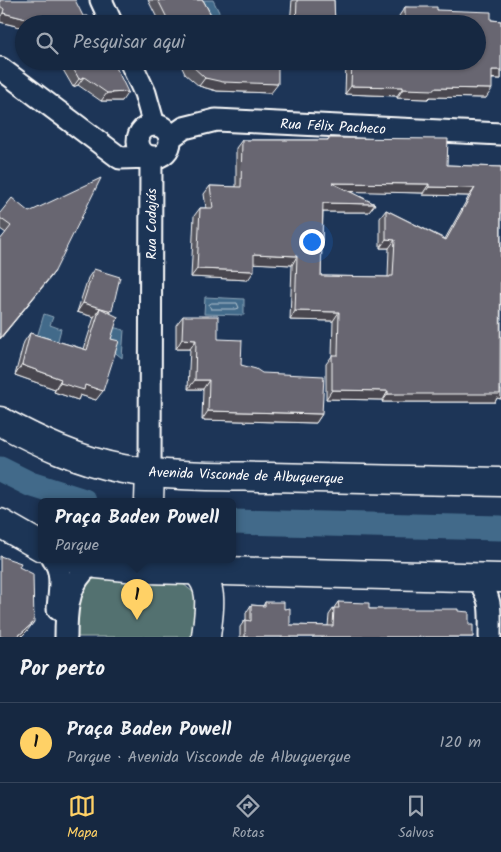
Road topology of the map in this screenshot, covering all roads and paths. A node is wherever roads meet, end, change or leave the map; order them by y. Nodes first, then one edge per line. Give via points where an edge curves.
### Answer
1 (101, 0) edge
2 (108, 15) edge
3 (0, 68) edge
4 (134, 70) edge
5 (154, 125) junction
6 (501, 134) edge
7 (170, 138) junction
8 (151, 156) junction
9 (0, 421) edge
10 (150, 472) junction
11 (501, 482) edge
12 (149, 498) edge
13 (0, 523) edge
14 (38, 545) edge
15 (56, 563) edge
16 (87, 563) edge
17 (116, 563) edge
18 (146, 564) edge
19 (196, 571) junction
20 (488, 577) edge
21 (55, 637) edge
22 (66, 637) edge
23 (206, 637) edge
24 (490, 637) edge

1 - 2 street
3 - 8 street via 120,158
4 - 5 street
5 - 7 street via 163,127
5 - 8 street via 144,128 139,136 142,151
6 - 7 street, Rua Félix Pacheco via 216,120 184,128
7 - 8 street via 170,144 161,156
8 - 10 street, Rua Codajás
9 - 10 main road, Avenida Visconde de Albuquerque via 66,453 122,469
10 - 11 main road, Avenida Visconde de Albuquerque
10 - 12 main road
13 - 14 main road
15 - 21 street via 60,575
16 - 22 street via 71,592
17 - 18 main road
18 - 19 main road
19 - 20 main road
19 - 23 main road via 203,576 209,592
20 - 24 street

